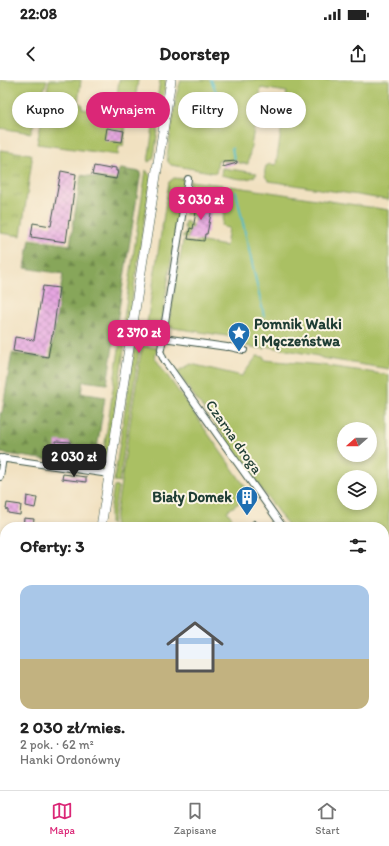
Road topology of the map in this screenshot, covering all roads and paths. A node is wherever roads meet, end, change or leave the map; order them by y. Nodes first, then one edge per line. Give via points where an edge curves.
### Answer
1 (171, 80) edge
2 (188, 179) dead end
3 (163, 338) junction
4 (244, 350) dead end
5 (2, 458) edge
6 (109, 474) junction
7 (0, 477) edge
8 (102, 522) edge
9 (280, 522) edge

1 - 6 street
2 - 3 street
3 - 4 street
3 - 9 street, Czarna droga via 163,355
5 - 6 street
5 - 7 street
6 - 8 street

